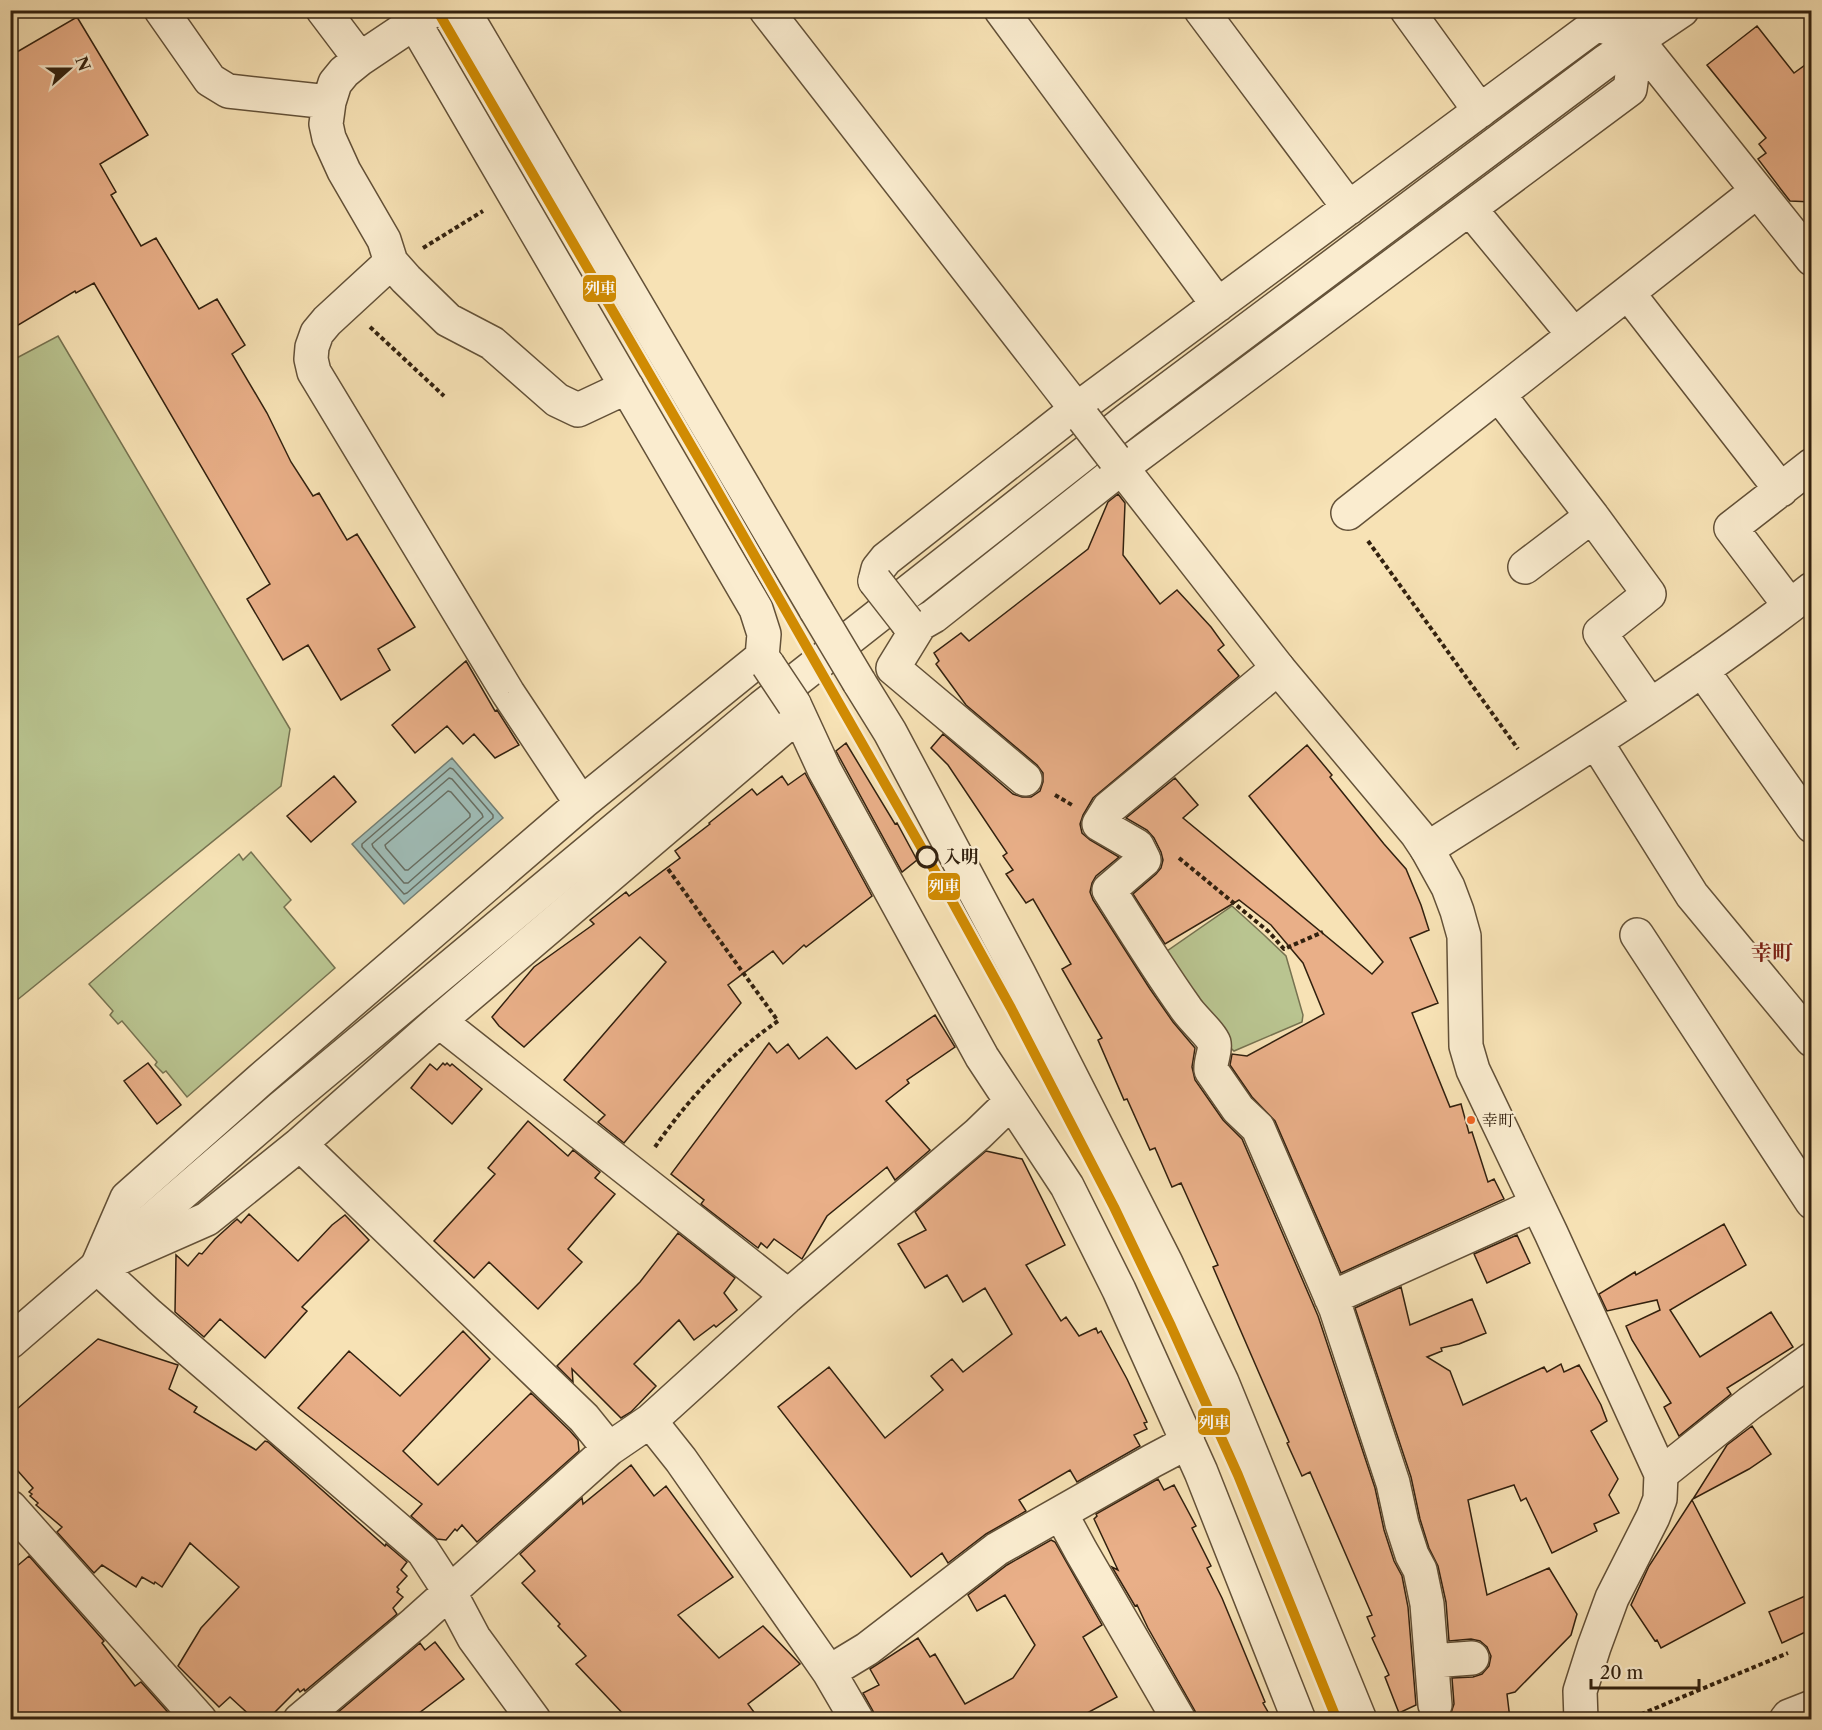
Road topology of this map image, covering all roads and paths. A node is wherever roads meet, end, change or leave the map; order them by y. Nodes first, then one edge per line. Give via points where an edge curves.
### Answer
1 (160, 10) edge
2 (323, 10) edge
3 (463, 10) edge
4 (766, 10) edge
5 (1001, 10) edge
6 (1202, 10) edge
7 (1407, 10) edge
8 (1612, 10) edge
9 (1682, 10) edge
10 (418, 15) edge
11 (1637, 39) junction
12 (360, 59) junction
13 (329, 102) junction
14 (1480, 111) junction
15 (1757, 191) junction
16 (492, 205) dead end
17 (1349, 208) junction
18 (1470, 209) junction
19 (1800, 221) edge
20 (1812, 259) edge
21 (391, 262) junction
22 (1628, 293) junction
23 (345, 304) junction
24 (1218, 305) junction
25 (1574, 335) junction
26 (627, 387) junction
27 (1499, 395) junction
28 (444, 396) dead end
29 (1081, 414) junction
30 (1118, 464) junction
31 (1812, 465) edge
32 (1781, 490) junction
33 (1348, 513) joint
34 (1592, 516) junction
35 (1525, 567) dead end
36 (1801, 598) edge
37 (914, 623) junction
38 (765, 661) junction
39 (1278, 668) junction
40 (1702, 670) junction
41 (1650, 705) junction
42 (796, 710) junction
43 (1596, 742) junction
44 (1538, 778) junction
45 (1025, 780) joint
46 (583, 802) junction
47 (1101, 820) junction
48 (1812, 826) edge
49 (1427, 849) junction
50 (1144, 860) junction
51 (664, 864) dead end
52 (1323, 932) dead end
53 (1637, 935) dead end
54 (439, 1021) junction
55 (1812, 1041) edge
56 (1011, 1102) junction
57 (300, 1144) junction
58 (635, 1176) junction
59 (1812, 1202) edge
60 (1537, 1205) junction
61 (96, 1267) junction
62 (788, 1296) junction
63 (1331, 1298) junction
64 (10, 1342) edge
65 (1812, 1359) edge
66 (650, 1421) junction
67 (1188, 1442) junction
68 (609, 1449) junction
69 (1661, 1474) junction
70 (10, 1506) edge
71 (1061, 1514) junction
72 (449, 1592) junction
73 (1788, 1653) dead end
74 (1472, 1658) dead end
75 (1432, 1661) junction
76 (829, 1672) junction
77 (1435, 1705) dead end
78 (1812, 1707) edge
79 (200, 1719) edge
80 (300, 1719) edge
81 (534, 1719) edge
82 (857, 1719) edge
83 (1179, 1719) edge
84 (1299, 1719) edge
85 (1360, 1719) edge
86 (1581, 1719) edge
87 (1627, 1719) edge
88 (1786, 1719) edge

1 - 13 street via 210,80 228,91
2 - 12 street
3 - 85 street, bridge via 890,732 1019,974 1222,1382
4 - 29 street
5 - 24 street
6 - 17 street
7 - 14 street
8 - 11 street
9 - 11 street
10 - 12 street
10 - 26 street
11 - 14 street via 1597,24
11 - 15 street
11 - 18 street via 1630,89
11 - 61 street via 1127,420 762,707
12 - 13 street via 335,83
13 - 21 street via 329,138 384,240
14 - 17 street
15 - 19 street
15 - 22 street
16 - 21 path via 406,259
17 - 24 street
18 - 25 street
18 - 30 street
19 - 20 street
21 - 23 street
21 - 26 street via 448,320 492,343 557,400 579,410
22 - 25 street
22 - 32 street
23 - 28 path
23 - 46 street via 317,333 311,353 314,372 508,693
24 - 29 street
25 - 27 street
26 - 38 street via 756,609 764,634
27 - 33 street
27 - 34 street
29 - 30 street, bridge
29 - 37 street, bridge via 886,559 878,569 875,581
30 - 37 street via 934,616
30 - 39 street
31 - 32 street
32 - 36 street via 1731,528
33 - 44 path
34 - 35 street
34 - 41 street via 1648,594 1600,633
36 - 40 street
37 - 45 street via 893,668
38 - 42 street, bridge
38 - 46 street
39 - 47 street via 1109,808
39 - 49 street
40 - 41 street
40 - 48 street
41 - 43 street
42 - 54 street
42 - 56 street via 824,769 976,1047
43 - 44 street
43 - 55 street via 1692,895
44 - 49 street
45 - 47 path
46 - 61 street via 127,1198
47 - 50 street via 1099,824 1137,846
49 - 60 street via 1448,887 1464,936 1466,1046 1473,1070
50 - 52 path via 1169,850 1269,932 1284,950
50 - 63 street via 1109,890 1155,965 1215,1046 1211,1070 1258,1128
51 - 58 path via 778,1021 755,1037 692,1098
53 - 59 street
54 - 57 street
54 - 58 street
56 - 62 street
56 - 67 street via 1067,1186
57 - 61 street via 207,1219
57 - 68 street via 584,1418
58 - 62 street
60 - 63 street
60 - 69 street
61 - 64 street
61 - 72 street via 423,1551
62 - 66 street
63 - 75 street via 1393,1483 1412,1556 1420,1570
65 - 69 street
66 - 68 street
66 - 76 street
67 - 71 street
67 - 84 street
68 - 72 street
69 - 86 street via 1660,1499 1612,1598 1580,1691
70 - 79 street
71 - 76 street via 997,1549 867,1649
71 - 83 street
72 - 80 street
72 - 81 street via 474,1638
73 - 87 path
74 - 75 street
75 - 77 street
76 - 82 street
78 - 88 street

